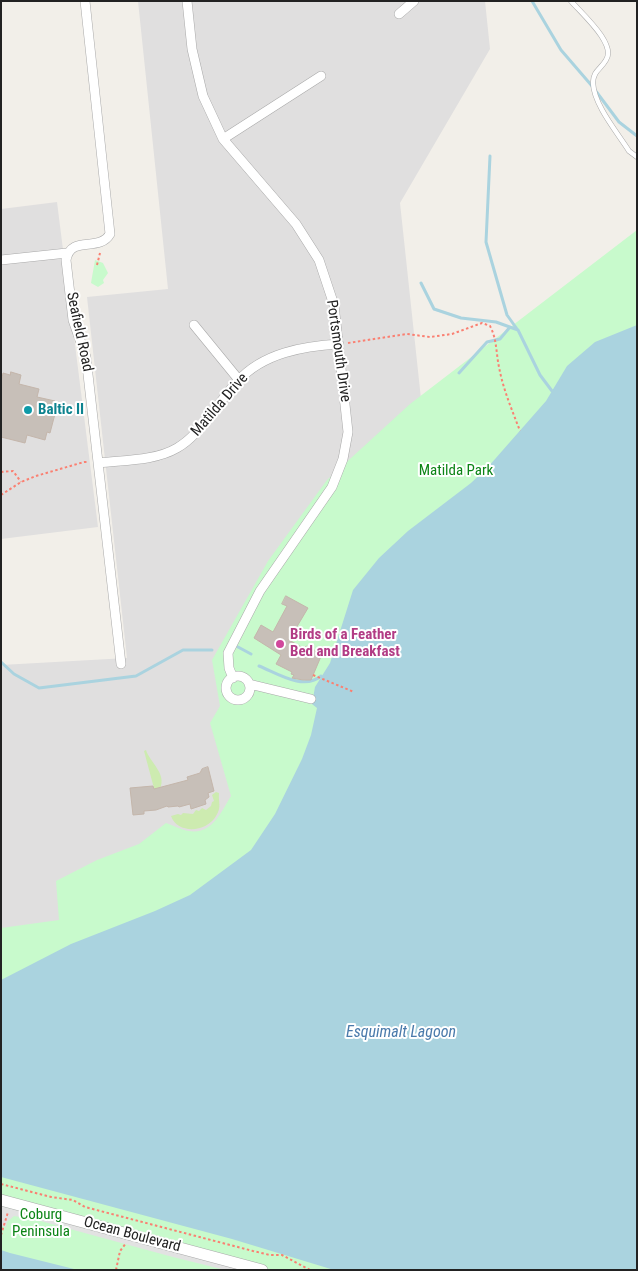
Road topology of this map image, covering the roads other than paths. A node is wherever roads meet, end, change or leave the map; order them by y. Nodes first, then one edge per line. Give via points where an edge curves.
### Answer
1 (84, 1) edge
2 (187, 1) edge
3 (414, 1) edge
4 (571, 1) edge
5 (399, 14) dead end
6 (321, 76) dead end
7 (223, 139) junction
8 (637, 157) edge
9 (67, 253) junction
10 (1, 260) edge
11 (194, 325) dead end
12 (339, 344) junction
13 (239, 380) junction
14 (99, 463) junction
15 (120, 664) dead end
16 (233, 678) junction
17 (249, 684) junction
18 (311, 699) dead end
19 (6, 1202) edge
20 (262, 1270) edge

1 - 9 street via 110,234 107,240 75,246
2 - 7 street, Portsmouth Drive via 192,49 203,96
3 - 5 street
4 - 8 lane via 602,36 608,48 609,56 594,77 596,96 629,150
6 - 7 street
7 - 12 street, Portsmouth Drive via 296,224 319,260 334,304
9 - 10 street
9 - 14 street, Seafield Road via 70,307 86,357
11 - 13 street
12 - 13 street, Matilda Drive via 284,352 253,367
12 - 16 street, Portsmouth Drive via 348,432 343,459 332,487 260,591 238,632 228,653
13 - 14 street, Matilda Drive via 191,439 176,449 153,456
14 - 15 street, Seafield Road
16 - 17 street via 242,677
16 - 17 street via 227,688 230,697 236,700 248,696
17 - 18 street
19 - 20 street, Ocean Boulevard

